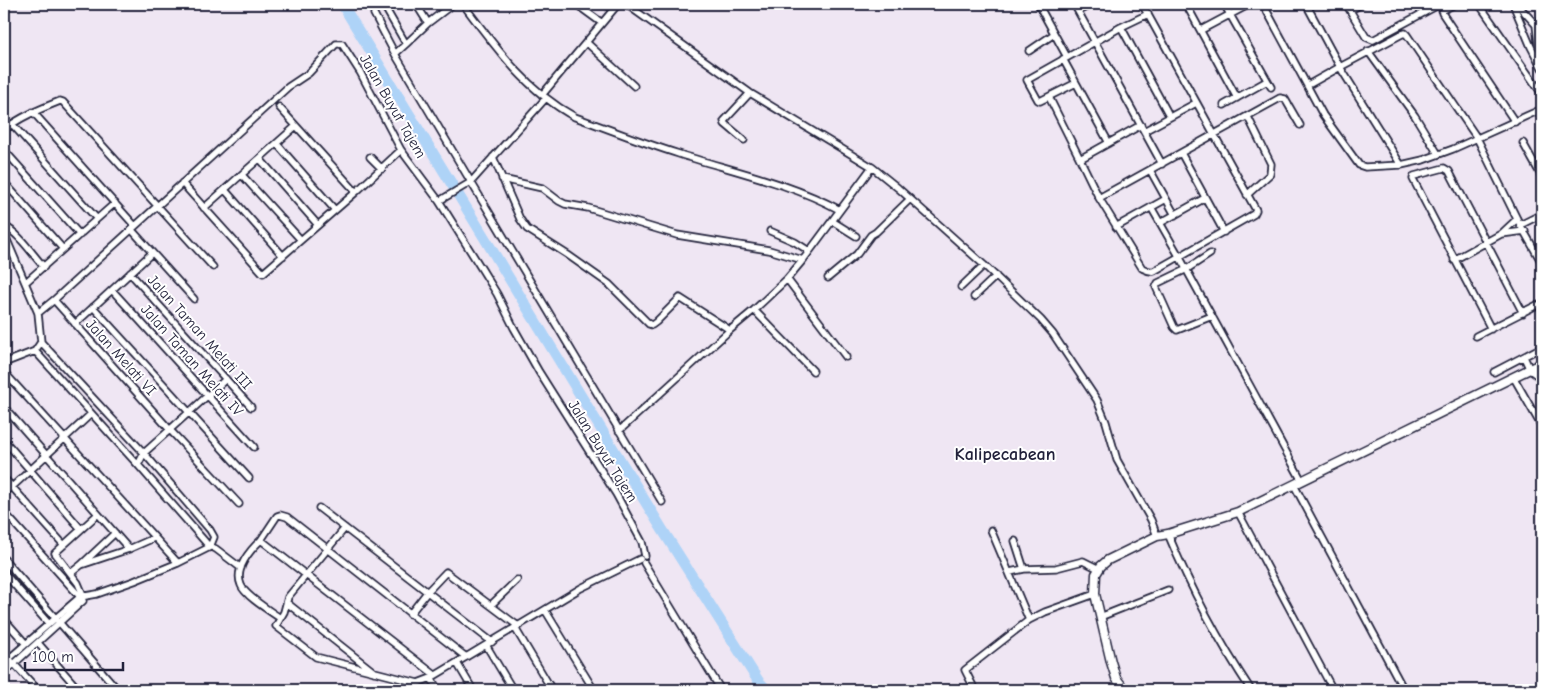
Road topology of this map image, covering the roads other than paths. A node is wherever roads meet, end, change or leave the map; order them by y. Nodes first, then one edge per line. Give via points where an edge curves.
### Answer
1 (383, 4) edge
2 (416, 4) edge
3 (453, 4) edge
4 (463, 4) edge
5 (576, 4) edge
6 (618, 4) edge
7 (626, 4) edge
8 (1038, 4) edge
9 (1074, 4) edge
10 (1093, 4) edge
11 (1142, 4) edge
12 (1186, 4) edge
13 (1224, 4) edge
14 (1250, 4) edge
15 (1263, 4) edge
16 (1306, 4) edge
17 (1362, 4) edge
18 (1440, 4) edge
19 (1455, 4) edge
20 (1479, 4) edge
21 (1513, 4) edge
22 (1517, 4) edge
23 (1348, 7) edge
24 (1078, 11) junction
25 (374, 14) dead end
26 (1148, 14) junction
27 (1230, 14) junction
28 (1542, 18) edge
29 (428, 23) junction
30 (602, 23) junction
31 (1536, 25) junction
32 (1120, 27) junction
33 (1201, 30) junction
34 (1054, 34) junction
35 (1095, 41) junction
36 (586, 42) junction
37 (406, 44) junction
38 (1028, 51) dead end
39 (1368, 51) junction
40 (395, 54) junction
41 (1065, 58) junction
42 (1541, 65) edge
43 (1340, 66) junction
44 (1268, 81) junction
45 (1076, 83) junction
46 (1308, 85) junction
47 (634, 86) dead end
48 (1271, 88) dead end
49 (750, 93) junction
50 (1542, 94) edge
51 (544, 97) junction
52 (1049, 97) junction
53 (1237, 98) junction
54 (1196, 103) junction
55 (1224, 105) dead end
56 (279, 107) dead end
57 (1542, 109) edge
58 (33, 112) junction
59 (1170, 117) junction
60 (1248, 117) junction
61 (1515, 122) junction
62 (12, 124) junction
63 (296, 126) junction
64 (1300, 126) dead end
65 (1143, 128) junction
66 (4, 130) edge
67 (1214, 135) junction
68 (744, 140) dead end
69 (1478, 141) junction
70 (1109, 143) junction
71 (1523, 143) dead end
72 (277, 144) junction
73 (4, 150) edge
74 (401, 150) junction
75 (1181, 154) junction
76 (1438, 154) junction
77 (370, 157) dead end
78 (493, 158) junction
79 (260, 159) junction
80 (1080, 159) junction
81 (1162, 164) junction
82 (1401, 164) junction
83 (872, 167) junction
84 (382, 169) junction
85 (1150, 170) junction
86 (242, 175) junction
87 (1542, 177) edge
88 (502, 179) junction
89 (4, 182) edge
90 (182, 183) junction
91 (470, 183) junction
92 (225, 190) junction
93 (356, 192) junction
94 (1247, 195) junction
95 (1099, 198) junction
96 (1205, 198) junction
97 (910, 199) junction
98 (1166, 199) junction
99 (441, 200) junction
100 (115, 204) junction
101 (158, 205) junction
102 (1151, 207) junction
103 (204, 208) junction
104 (335, 210) junction
105 (840, 210) junction
106 (1542, 214) edge
107 (1175, 215) junction
108 (97, 219) junction
109 (832, 221) junction
110 (1519, 222) junction
111 (1160, 223) junction
112 (318, 225) junction
113 (4, 226) edge
114 (133, 227) junction
115 (1116, 227) junction
116 (1525, 231) junction
117 (770, 232) dead end
118 (1224, 232) junction
119 (4, 233) edge
120 (80, 234) junction
121 (1500, 234) junction
122 (856, 236) dead end
123 (301, 240) junction
124 (1485, 242) junction
125 (63, 249) junction
126 (152, 252) junction
127 (809, 252) junction
128 (1210, 254) dead end
129 (282, 256) junction
130 (1180, 258) junction
131 (803, 260) junction
132 (1454, 260) junction
133 (1542, 263) edge
134 (984, 265) junction
135 (44, 267) junction
136 (213, 267) dead end
137 (1186, 268) junction
138 (130, 273) junction
139 (996, 276) junction
140 (828, 278) dead end
141 (786, 279) junction
142 (26, 282) junction
143 (961, 287) dead end
144 (112, 290) junction
145 (974, 298) dead end
146 (194, 299) dead end
147 (54, 300) junction
148 (1537, 305) dead end
149 (93, 307) junction
150 (754, 310) junction
151 (1522, 312) junction
152 (38, 313) junction
153 (1212, 316) junction
154 (75, 324) junction
155 (1491, 329) junction
156 (730, 330) junction
157 (1476, 336) dead end
158 (41, 342) junction
159 (1542, 347) edge
160 (35, 351) junction
161 (846, 357) dead end
162 (1524, 357) junction
163 (4, 363) edge
164 (1542, 363) edge
165 (1530, 370) junction
166 (4, 372) edge
167 (813, 372) dead end
168 (1494, 372) dead end
169 (1514, 378) junction
170 (226, 379) junction
171 (1542, 379) edge
172 (208, 396) junction
173 (4, 407) edge
174 (251, 407) dead end
175 (189, 412) junction
176 (91, 414) junction
177 (1542, 427) edge
178 (170, 430) junction
179 (619, 431) junction
180 (65, 439) junction
181 (4, 440) edge
182 (254, 447) dead end
183 (144, 453) junction
184 (46, 456) junction
185 (138, 465) junction
186 (30, 470) junction
187 (4, 478) edge
188 (249, 478) dead end
189 (1298, 483) junction
190 (12, 487) junction
191 (4, 492) edge
192 (662, 502) dead end
193 (239, 504) dead end
194 (319, 508) dead end
195 (4, 512) edge
196 (1238, 512) junction
197 (98, 514) junction
198 (345, 528) junction
199 (81, 529) junction
200 (992, 530) dead end
201 (115, 533) junction
202 (1168, 534) junction
203 (1157, 536) junction
204 (154, 538) junction
205 (261, 540) junction
206 (1015, 541) dead end
207 (64, 544) junction
208 (213, 548) junction
209 (129, 549) junction
210 (327, 549) junction
211 (4, 559) edge
212 (643, 560) junction
213 (178, 563) junction
214 (81, 565) junction
215 (11, 568) junction
216 (240, 568) junction
217 (1099, 569) junction
218 (1024, 570) junction
219 (1010, 572) junction
220 (4, 573) edge
221 (71, 573) junction
222 (306, 576) junction
223 (517, 580) dead end
224 (1168, 590) dead end
225 (428, 592) junction
226 (1095, 594) junction
227 (82, 598) junction
228 (287, 603) junction
229 (491, 605) junction
230 (545, 610) junction
231 (410, 614) junction
232 (1100, 617) junction
233 (280, 618) junction
234 (4, 619) edge
235 (58, 620) junction
236 (1029, 620) junction
237 (49, 624) junction
238 (516, 627) junction
239 (492, 642) junction
240 (38, 643) junction
241 (26, 644) junction
242 (486, 645) junction
243 (4, 653) edge
244 (466, 657) junction
245 (6, 661) edge
246 (457, 663) junction
247 (14, 664) junction
248 (4, 673) edge
249 (376, 674) junction
250 (433, 677) junction
251 (38, 690) edge
252 (79, 690) edge
253 (118, 690) edge
254 (438, 690) edge
255 (473, 690) edge
256 (512, 690) edge
257 (552, 690) edge
258 (594, 690) edge
259 (721, 690) edge
260 (975, 690) edge
261 (1125, 690) edge
262 (1251, 690) edge
263 (1333, 690) edge
264 (1404, 690) edge

1 - 37 street
2 - 29 street
3 - 29 street
4 - 51 street via 511,66
5 - 30 street
6 - 30 street
7 - 49 street
8 - 34 street
9 - 24 street
10 - 24 street
11 - 26 street
12 - 33 street
13 - 27 street
14 - 27 street
15 - 46 street
16 - 43 street
17 - 23 street
18 - 23 street via 1373,40 1366,37
19 - 61 street via 1442,13
20 - 50 street
21 - 42 street
22 - 31 street
24 - 35 street
25 - 40 street
26 - 32 street
26 - 54 street
27 - 33 street
27 - 44 street
28 - 31 street
29 - 37 street
30 - 36 street
31 - 42 street
32 - 35 street
32 - 59 street
33 - 53 street
34 - 38 street
34 - 41 street
35 - 41 street
35 - 65 street
36 - 47 street
36 - 51 street
37 - 40 street
39 - 43 street
39 - 69 street via 1402,34 1408,35
39 - 76 street
40 - 91 street
41 - 45 street
41 - 52 street via 1027,80 1038,100
43 - 46 street
43 - 82 street
44 - 48 street
44 - 53 street
45 - 52 street
45 - 70 street
46 - 82 street via 1323,115 1359,165
49 - 68 street via 724,121
49 - 83 street
51 - 78 street
51 - 105 street via 574,117 676,154 794,189
52 - 80 street
53 - 55 street
54 - 59 street
54 - 67 street
56 - 63 street
57 - 61 street
58 - 62 street
58 - 100 street
58 - 101 street via 63,102
59 - 65 street
60 - 64 street via 1282,98
60 - 67 street
60 - 94 street via 1271,170
61 - 69 street
62 - 66 street
62 - 108 street
63 - 72 street
63 - 93 street
65 - 70 street
65 - 81 street
67 - 75 street
67 - 94 street
69 - 76 street
69 - 110 street
70 - 80 street
71 - 87 street
72 - 79 street
72 - 104 street
73 - 120 street
74 - 84 street
74 - 90 street, Jalan Buyut Tajem via 360,72 342,44 338,43 309,74 288,87
74 - 99 street, Jalan Buyut Tajem
75 - 81 street
75 - 96 street
76 - 82 street
77 - 84 street
78 - 88 street
78 - 91 street
79 - 86 street
79 - 112 street
80 - 95 street
81 - 85 street
83 - 97 street
83 - 105 street
84 - 93 street
85 - 95 street
85 - 98 street
86 - 92 street
86 - 123 street
88 - 131 street via 542,188 565,204 677,235 769,250
88 - 156 street via 527,229 609,284 649,324 656,322 680,298
89 - 125 street
90 - 101 street, Jalan Buyut Tajem
90 - 103 street
91 - 99 street
91 - 179 street
92 - 103 street
92 - 129 street
93 - 104 street
94 - 118 street via 1255,213
95 - 115 street
96 - 107 street
96 - 118 street
97 - 134 street
97 - 140 street
98 - 102 street
98 - 107 street
99 - 212 street, Jalan Buyut Tajem via 498,294 539,372 616,494 642,542
100 - 108 street
100 - 114 street
101 - 114 street, Jalan Buyut Tajem
101 - 136 street
102 - 111 street
102 - 115 street
103 - 129 street via 262,273
104 - 112 street
105 - 109 street
106 - 110 street
107 - 111 street
108 - 120 street
109 - 122 street
109 - 127 street
110 - 116 street
110 - 121 street
111 - 130 street
112 - 123 street
113 - 135 street
114 - 126 street
114 - 147 street, Jalan Buyut Tajem
115 - 130 street via 1146,270 1154,270
116 - 121 street
116 - 133 street
117 - 127 street via 795,242
118 - 130 street
119 - 142 street
120 - 125 street
121 - 124 street
123 - 129 street
124 - 132 street
124 - 132 street via 1446,168 1414,176
124 - 151 street
125 - 135 street
126 - 138 street
126 - 146 street
127 - 131 street
128 - 137 street
130 - 137 street
131 - 141 street
132 - 155 street
134 - 139 street
134 - 143 street
135 - 142 street
137 - 153 street
137 - 153 street via 1156,287 1174,327 1179,329
138 - 144 street
138 - 170 street, Jalan Taman Melati III
139 - 145 street
139 - 203 street via 1054,334 1097,400 1116,460
141 - 150 street
141 - 161 street
142 - 152 street
144 - 149 street
144 - 172 street, Jalan Taman Melati IV
147 - 152 street, Jalan Buyut Tajem
147 - 154 street, Jalan Melati VI
148 - 151 street
149 - 154 street
149 - 175 street
150 - 156 street
150 - 167 street
151 - 155 street
152 - 158 street
153 - 189 street
154 - 178 street, Jalan Melati VI
155 - 157 street
156 - 179 street
158 - 160 street
158 - 183 street
159 - 162 street
160 - 163 street
160 - 176 street
162 - 165 street
162 - 168 street
164 - 165 street
165 - 169 street
165 - 171 street
166 - 180 street
169 - 177 street
169 - 189 street
170 - 172 street
170 - 174 street, Jalan Taman Melati III
172 - 175 street
172 - 182 street, Jalan Taman Melati IV
173 - 184 street
175 - 178 street
175 - 188 street
176 - 180 street
176 - 185 street
178 - 183 street
178 - 193 street, Jalan Melati VI
179 - 192 street
180 - 184 street
180 - 204 street
181 - 186 street
183 - 185 street
183 - 208 street via 213,534
184 - 186 street
184 - 197 street
185 - 208 street
186 - 190 street
186 - 199 street
187 - 190 street
189 - 196 street
189 - 264 street
190 - 191 street
190 - 207 street
194 - 198 street
195 - 227 street
196 - 202 street
196 - 263 street
197 - 199 street
197 - 201 street
198 - 210 street
198 - 225 street
199 - 207 street
200 - 219 street
201 - 209 street
201 - 214 street
202 - 203 street
202 - 262 street via 1211,624
203 - 217 street via 1108,560
204 - 209 street
204 - 213 street
205 - 210 street via 277,516 283,515
205 - 216 street
205 - 222 street
206 - 218 street
207 - 221 street via 55,553
208 - 213 street
208 - 216 street
209 - 214 street
210 - 222 street
210 - 231 street
211 - 215 street
212 - 230 street via 581,588
212 - 259 street, Jalan Buyut Tajem
213 - 227 street
214 - 221 street
215 - 220 street
215 - 235 street
216 - 233 street via 241,585
217 - 218 street via 1083,561 1054,568
217 - 226 street
218 - 219 street
219 - 236 street
220 - 237 street
221 - 227 street via 81,588
222 - 228 street
222 - 250 street
223 - 229 street
224 - 232 street
225 - 229 street via 446,572
225 - 231 street
225 - 239 street
226 - 232 street
226 - 236 street
227 - 235 street
228 - 233 street
228 - 249 street
229 - 238 street
230 - 238 street
230 - 258 street
231 - 244 street
232 - 261 street via 1114,673
233 - 249 street via 276,626 316,658
234 - 241 street
235 - 237 street
235 - 240 street
235 - 253 street
236 - 260 street via 965,670
237 - 241 street
238 - 239 street
238 - 257 street
239 - 242 street
240 - 247 street
240 - 252 street
241 - 245 street
242 - 244 street
242 - 256 street
243 - 245 street
244 - 246 street
245 - 247 street
246 - 250 street
246 - 255 street
247 - 248 street
247 - 251 street
249 - 250 street via 418,683
250 - 254 street

